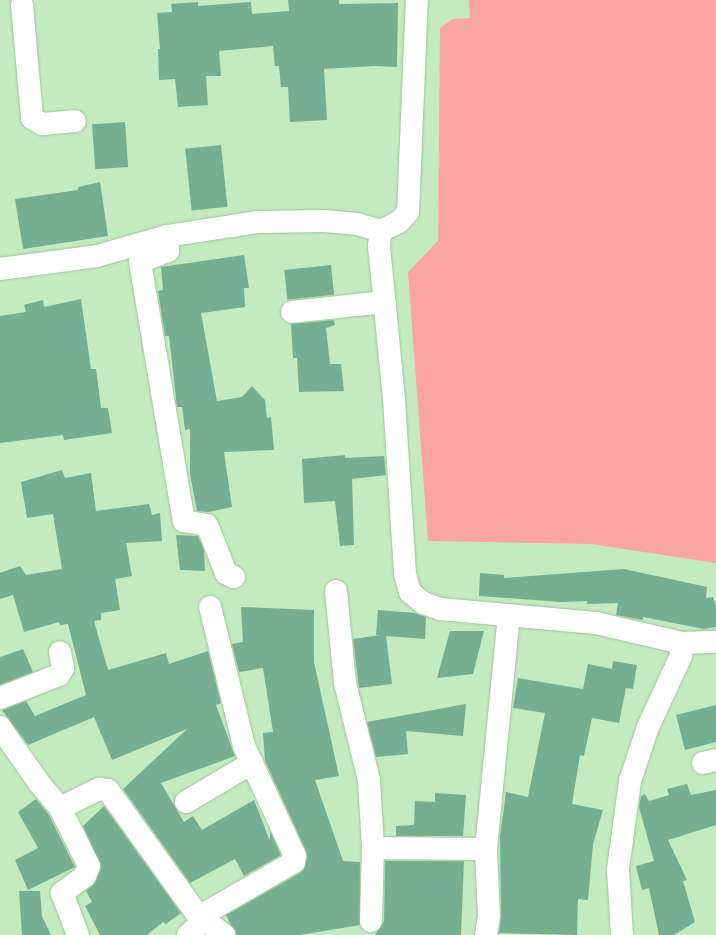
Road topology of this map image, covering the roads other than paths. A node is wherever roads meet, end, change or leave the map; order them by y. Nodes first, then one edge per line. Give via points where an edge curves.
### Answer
1 (416, 0) edge
2 (22, 5) dead end
3 (75, 121) dead end
4 (381, 231) junction
5 (167, 236) junction
6 (0, 269) edge
7 (384, 302) junction
8 (292, 312) dead end
9 (234, 576) dead end
10 (336, 591) dead end
11 (210, 607) dead end
12 (509, 616) junction
13 (716, 642) edge
14 (682, 643) junction
15 (60, 652) dead end
16 (0, 698) edge
17 (0, 727) edge
18 (252, 762) junction
19 (186, 802) dead end
20 (60, 808) junction
21 (373, 848) junction
22 (486, 849) junction
23 (371, 922) dead end
24 (196, 928) edge
25 (78, 935) edge
26 (224, 935) edge
27 (486, 935) edge
28 (622, 935) edge

1 - 4 street via 408,212 399,222
2 - 3 street via 32,118 42,124
4 - 5 street via 357,224 324,221 264,222
4 - 7 street via 379,246
5 - 6 street via 96,256
5 - 9 street via 168,251 140,262 184,521 207,525 226,573
7 - 8 street
7 - 12 street via 394,399 405,574 410,592 422,603 440,609
10 - 21 street via 345,683 368,774
11 - 18 street via 234,710 244,746
12 - 14 street via 596,623
12 - 22 street
13 - 14 street
14 - 28 street via 681,656 648,726 630,780 618,868
15 - 16 street via 63,668 59,675
17 - 20 street
18 - 19 street
18 - 24 street via 295,856 294,862 209,911
20 - 24 street via 99,789 108,790
20 - 25 street via 89,866 85,876 62,893
21 - 22 street
21 - 23 street
22 - 27 street via 489,916
24 - 26 street

